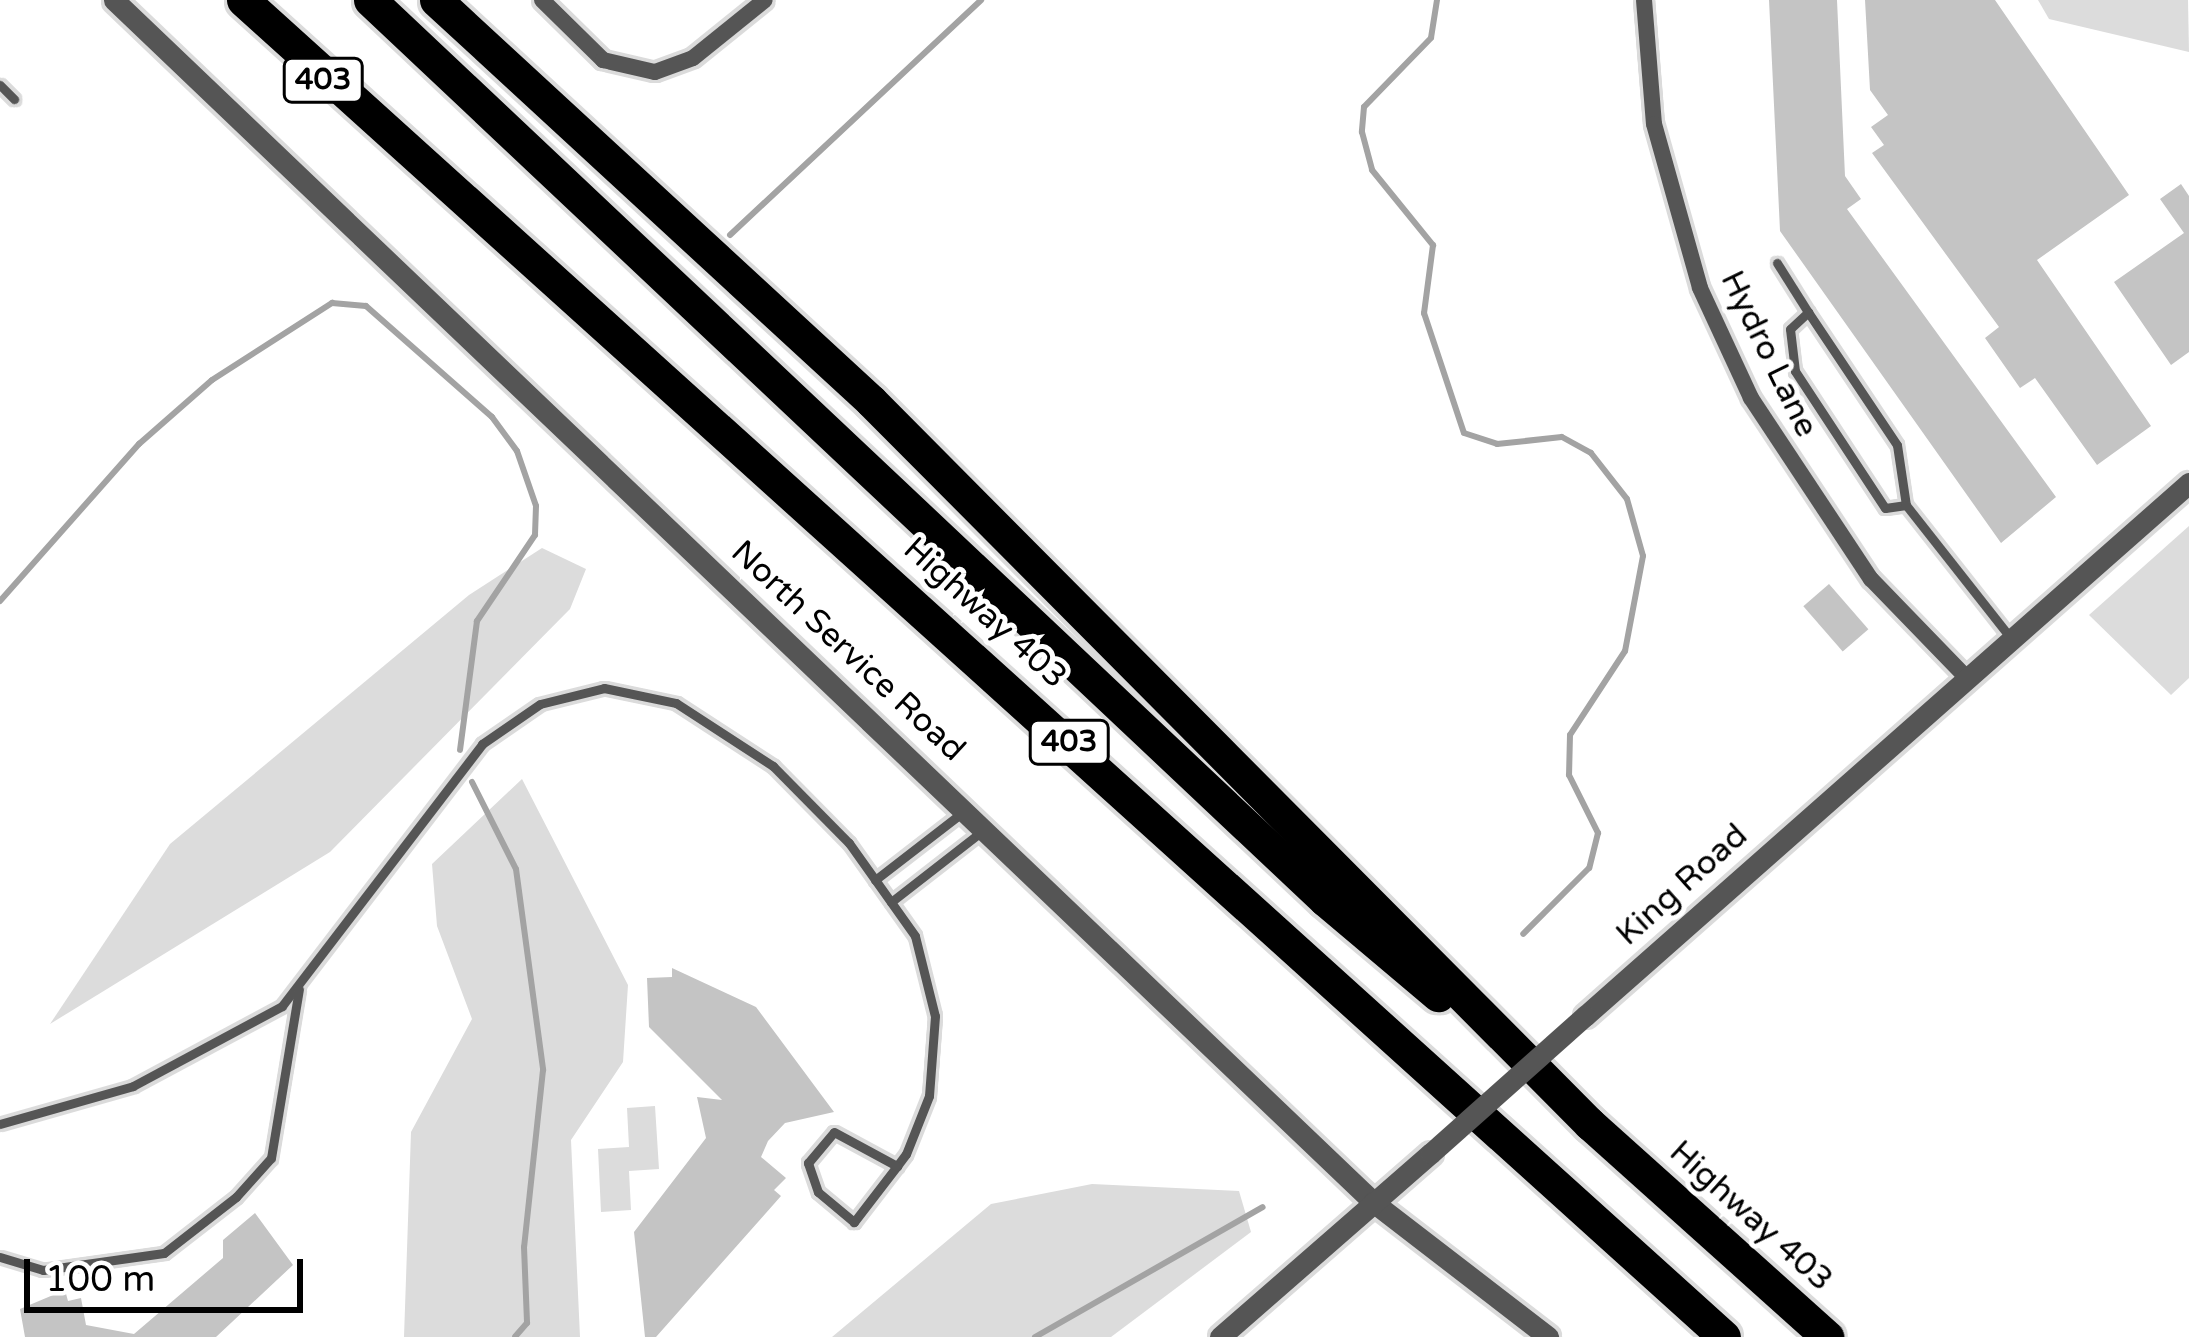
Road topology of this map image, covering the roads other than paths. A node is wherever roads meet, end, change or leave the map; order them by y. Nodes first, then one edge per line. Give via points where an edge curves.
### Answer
1 (114, 0) edge
2 (243, 0) edge
3 (270, 0) edge
4 (370, 0) edge
5 (436, 0) edge
6 (542, 0) edge
7 (765, 0) edge
8 (1644, 0) edge
9 (0, 85) edge
10 (14, 99) dead end
11 (409, 154) junction
12 (1777, 263) dead end
13 (1808, 312) junction
14 (2189, 483) edge
15 (1906, 505) junction
16 (2010, 637) junction
17 (1965, 676) junction
18 (967, 808) junction
19 (986, 828) junction
20 (875, 880) junction
21 (891, 902) junction
22 (299, 984) junction
23 (0, 1124) edge
24 (1591, 1124) junction
25 (897, 1166) junction
26 (1373, 1202) junction
27 (0, 1257) edge
28 (1220, 1337) edge
29 (1547, 1337) edge
30 (1724, 1337) edge
31 (1827, 1337) edge

1 - 18 street, North Service Road
2 - 11 highway, Highway 403 / 403
3 - 11 highway
4 - 24 highway via 1325,900
5 - 24 highway, Highway 403 via 871,401
6 - 7 street via 603,60 656,72 693,58
8 - 17 street, Hydro Lane via 1660,144 1700,288 1751,398 1870,579
9 - 10 lane
11 - 30 highway, Highway 403 / 403 via 535,257
12 - 13 lane
13 - 15 lane via 1897,445
13 - 15 lane via 1790,329 1796,371 1886,508
14 - 16 street, King Road
15 - 16 lane
16 - 17 street, King Road
17 - 26 street, King Road, bridge
18 - 19 street, North Service Road
18 - 20 lane
19 - 21 lane
19 - 26 street, North Service Road
20 - 21 lane
20 - 22 lane via 808,798 734,736 676,704 604,688 540,704 482,745
21 - 25 lane via 915,936 935,1016 929,1096
22 - 23 lane via 213,1051 133,1087
22 - 27 lane via 271,1158 236,1197 164,1253 43,1270
24 - 31 highway, Highway 403
25 - 25 lane via 834,1132 808,1163 811,1184 854,1222
26 - 28 street, King Road
26 - 29 street, North Service Road

